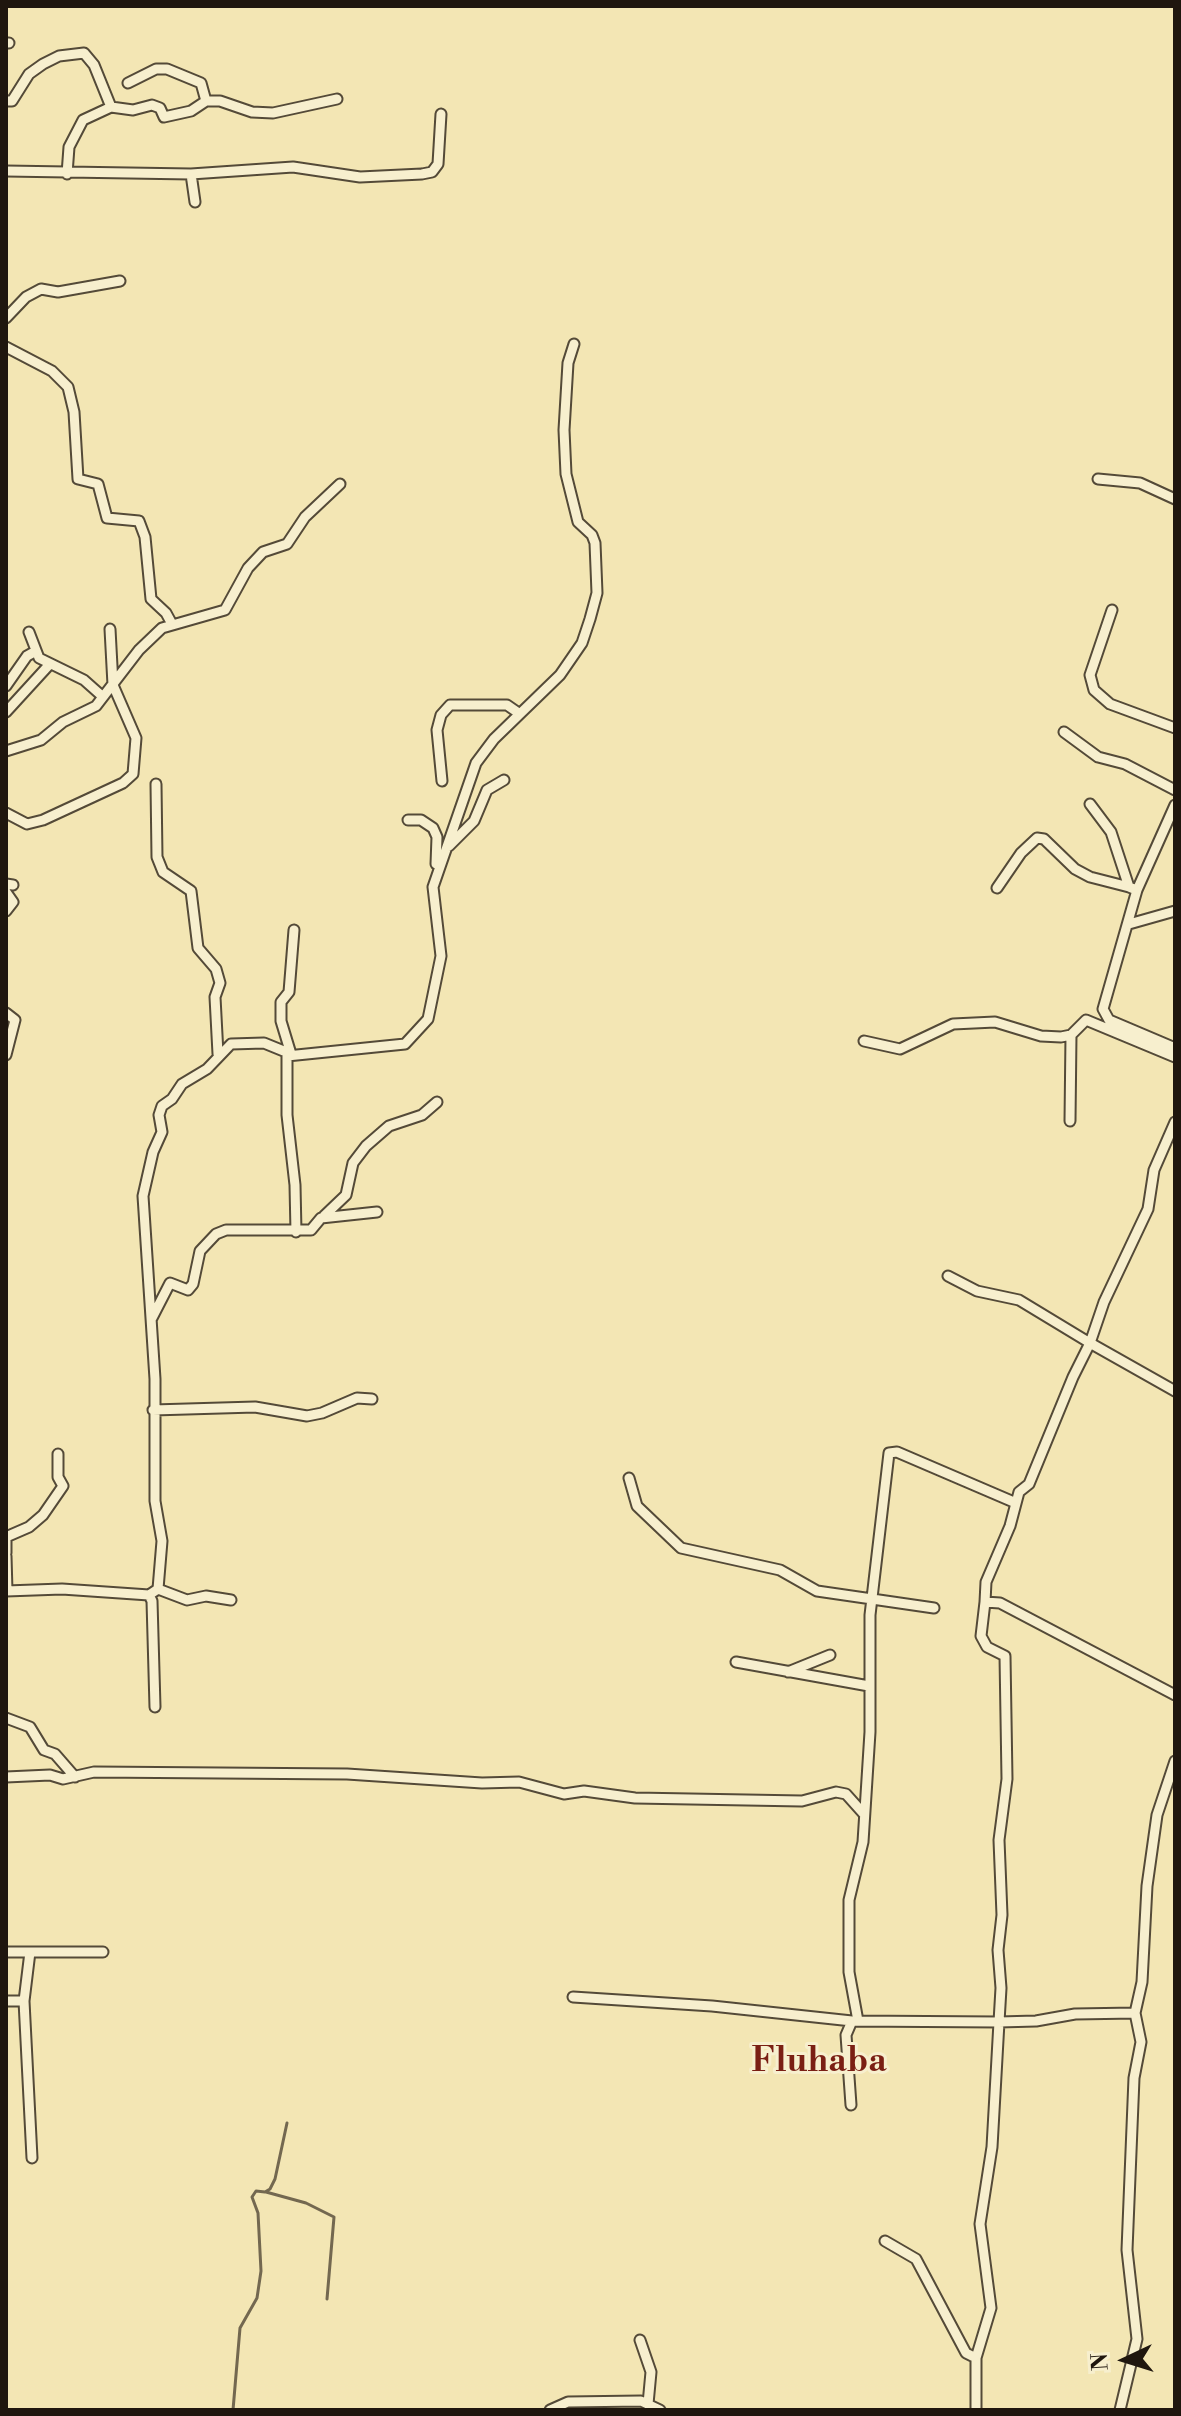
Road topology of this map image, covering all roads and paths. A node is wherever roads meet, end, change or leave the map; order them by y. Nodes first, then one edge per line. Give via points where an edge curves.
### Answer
1 (128, 83) dead end
2 (337, 99) dead end
3 (6, 101) edge
4 (206, 101) junction
5 (111, 107) junction
6 (441, 114) dead end
7 (6, 171) edge
8 (67, 174) junction
9 (191, 174) junction
10 (195, 202) dead end
11 (120, 281) dead end
12 (6, 318) edge
13 (574, 344) dead end
14 (6, 347) edge
15 (1098, 479) dead end
16 (340, 484) dead end
17 (1175, 499) edge
18 (1112, 610) dead end
19 (172, 624) junction
20 (110, 629) dead end
21 (29, 632) dead end
22 (36, 651) junction
23 (49, 665) junction
24 (113, 685) junction
25 (6, 686) edge
26 (102, 696) junction
27 (6, 712) edge
28 (520, 714) junction
29 (1175, 728) edge
30 (1064, 732) dead end
31 (6, 751) edge
32 (504, 780) dead end
33 (442, 781) dead end
34 (156, 784) dead end
35 (1175, 790) edge
36 (1090, 804) dead end
37 (1175, 805) edge
38 (6, 813) edge
39 (408, 820) dead end
40 (449, 846) junction
41 (436, 870) junction
42 (8, 887) edge
43 (997, 888) dead end
44 (1133, 888) junction
45 (6, 911) edge
46 (1175, 911) edge
47 (1129, 924) junction
48 (294, 930) dead end
49 (6, 1013) edge
50 (1071, 1035) junction
51 (864, 1041) dead end
52 (1175, 1048) edge
53 (218, 1054) junction
54 (291, 1054) junction
55 (6, 1055) edge
56 (1175, 1057) edge
57 (437, 1102) dead end
58 (1070, 1121) dead end
59 (1175, 1122) edge
60 (377, 1212) dead end
61 (321, 1218) junction
62 (296, 1232) junction
63 (948, 1276) dead end
64 (152, 1318) junction
65 (1090, 1343) junction
66 (1175, 1391) edge
67 (372, 1399) dead end
68 (153, 1410) junction
69 (58, 1454) dead end
70 (629, 1478) dead end
71 (1016, 1503) junction
72 (6, 1534) edge
73 (6, 1555) edge
74 (158, 1589) junction
75 (7, 1591) edge
76 (149, 1595) junction
77 (231, 1600) dead end
78 (873, 1602) junction
79 (985, 1602) junction
80 (934, 1608) dead end
81 (830, 1655) dead end
82 (736, 1662) dead end
83 (788, 1672) junction
84 (869, 1686) junction
85 (1175, 1695) edge
86 (155, 1707) dead end
87 (6, 1718) edge
88 (1175, 1763) edge
89 (6, 1777) edge
90 (75, 1777) junction
91 (863, 1813) junction
92 (6, 1952) edge
93 (30, 1952) junction
94 (103, 1952) dead end
95 (573, 1997) dead end
96 (6, 2001) edge
97 (24, 2001) junction
98 (1135, 2013) junction
99 (855, 2021) junction
100 (999, 2022) junction
101 (851, 2105) dead end
102 (32, 2158) dead end
103 (885, 2241) dead end
104 (640, 2340) dead end
105 (976, 2358) junction
106 (648, 2404) junction
107 (550, 2410) edge
108 (660, 2410) edge
109 (976, 2410) edge
110 (1120, 2410) edge

1 - 4 street via 167,69 201,83
2 - 4 street via 273,113
3 - 5 street via 12,101 29,74 43,64 84,53
4 - 5 street via 191,111 164,117 152,105 133,110
5 - 8 street via 83,120 69,147
6 - 9 street via 438,164 432,172 360,177 293,167
7 - 8 street
8 - 9 street
9 - 10 street
11 - 12 street via 58,292 41,289
13 - 28 street via 568,363 566,474 578,522 595,543 597,593 582,643 560,675
14 - 19 street via 52,371 68,387 78,479 98,484 107,518 139,521 151,599
15 - 17 street via 1140,483
16 - 19 street via 305,517 287,544 263,552 248,568 225,610
18 - 29 street via 1090,675 1094,690 1110,704
19 - 24 street via 151,638
20 - 24 street
21 - 22 street
22 - 23 street
22 - 25 street
23 - 26 street via 84,680
23 - 27 street
24 - 26 street
24 - 38 street via 136,738 133,774 43,820 27,824
26 - 31 street via 96,706 41,740
28 - 33 street via 507,705 450,705 437,730
28 - 40 street via 476,763
30 - 35 street via 1098,757 1125,764
32 - 40 street via 487,790 474,821
34 - 53 street via 157,857 163,872 191,891 198,948 216,969 220,983 215,997
36 - 44 street via 1111,832
37 - 44 street
39 - 41 street via 433,828
40 - 41 street
41 - 54 street via 441,956 428,1019 405,1044
42 - 45 street via 13,902
43 - 44 street via 1037,838 1090,877
44 - 47 street
46 - 47 street
47 - 52 street via 1104,1015
48 - 54 street via 289,992 281,1002
49 - 55 street via 15,1020
50 - 51 street via 1049,1038 995,1022 953,1024 900,1049
50 - 56 street via 1086,1020
50 - 58 street
53 - 54 street via 231,1044 249,1042
53 - 64 street via 207,1069 182,1084 159,1115 162,1132 143,1196
54 - 62 street via 287,1115
57 - 61 street via 422,1115 389,1126 366,1146 353,1163 340,1204
59 - 65 street via 1154,1170 1148,1209
60 - 61 street
61 - 62 street via 311,1230
62 - 64 street via 216,1234 200,1251 193,1284 188,1290 170,1283
63 - 65 street via 977,1291 1019,1300
64 - 68 street
65 - 66 street
65 - 71 street
67 - 68 street via 357,1398 307,1416 255,1407
68 - 74 street via 155,1501 162,1541
69 - 72 street via 63,1486 29,1527
70 - 78 street via 637,1506 681,1548 780,1570 807,1588
71 - 78 street via 892,1451
71 - 79 street via 986,1582
72 - 73 street
73 - 75 street
74 - 76 street
74 - 77 street via 187,1600
75 - 76 street
76 - 86 street
78 - 80 street
78 - 84 street
79 - 85 street via 1000,1603
79 - 100 street via 981,1636 987,1647 1005,1656
81 - 83 street
82 - 83 street
83 - 84 street
84 - 91 street
87 - 90 street via 30,1727 44,1750 55,1754
88 - 98 street via 1157,1815
89 - 90 street
90 - 91 street via 94,1772 347,1774 519,1782 564,1794 584,1791 635,1798 802,1801 836,1792 846,1794
91 - 99 street via 863,1842 849,1900
92 - 93 street
93 - 94 street
93 - 97 street
95 - 99 street
96 - 97 street
97 - 102 street
98 - 100 street
98 - 110 street via 1141,2042 1134,2078 1127,2250 1137,2339
99 - 100 street
99 - 101 street via 846,2035
100 - 105 street via 992,2147 980,2224 991,2308
103 - 105 street via 916,2259 966,2353
104 - 106 street via 651,2372
105 - 109 street
106 - 107 street via 568,2402
106 - 108 street

